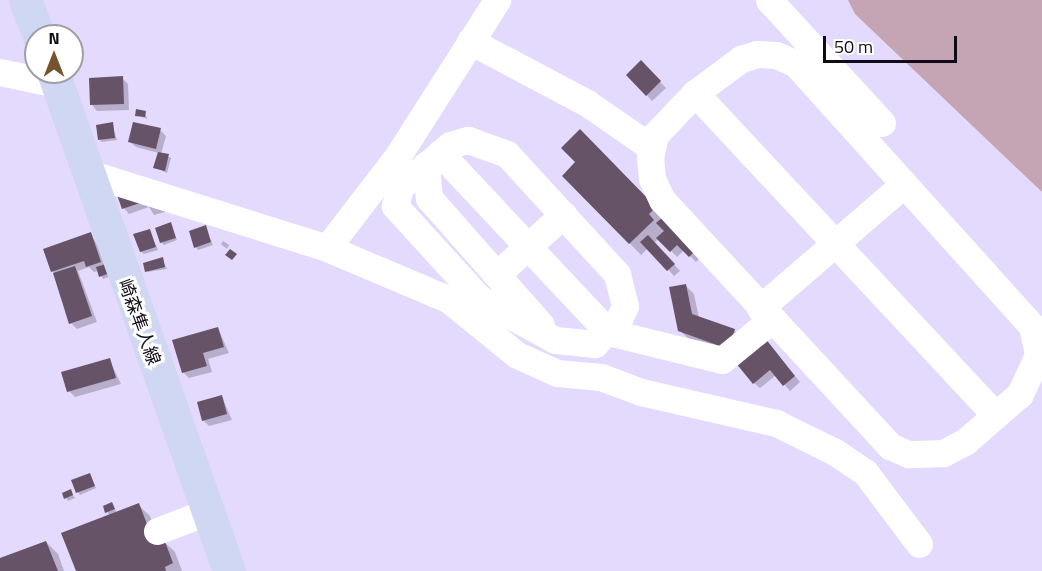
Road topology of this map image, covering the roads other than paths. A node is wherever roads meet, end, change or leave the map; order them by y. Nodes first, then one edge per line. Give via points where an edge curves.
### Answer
1 (25, 0) edge
2 (497, 0) edge
3 (769, 0) edge
4 (34, 24) edge
5 (470, 41) junction
6 (0, 72) edge
7 (24, 75) edge
8 (57, 84) edge
9 (695, 93) junction
10 (882, 123) dead end
11 (652, 148) junction
12 (433, 159) junction
13 (85, 172) junction
14 (904, 184) junction
15 (563, 215) junction
16 (835, 243) junction
17 (327, 248) junction
18 (529, 249) junction
19 (496, 274) junction
20 (766, 314) junction
21 (608, 332) junction
22 (555, 340) junction
23 (995, 415) junction
24 (207, 512) junction
25 (157, 531) dead end
26 (919, 544) dead end
27 (229, 571) edge

1 - 4 main road
2 - 5 street
3 - 10 street
5 - 11 street via 586,103
5 - 17 street via 399,154
6 - 7 street
8 - 13 main road, 崎森隼人線
9 - 11 street via 664,122
9 - 14 street via 741,59 757,54 776,55 795,63
9 - 16 street
11 - 20 street via 652,179 662,200
12 - 15 street via 450,145 468,140 507,154
12 - 18 street
12 - 19 street via 429,198
12 - 22 street via 396,195 395,206 405,221 479,298
13 - 17 street
13 - 24 main road, 崎森隼人線
14 - 16 street
14 - 23 street via 1032,326 1038,354 1020,394
15 - 18 street
15 - 21 street via 617,274 625,306
16 - 20 street
16 - 23 street
17 - 26 street via 448,299 517,355 557,373 601,377 641,392 776,423 835,452 865,472
18 - 19 street
18 - 21 street
19 - 22 street
20 - 21 street via 722,360
20 - 23 street via 871,428 899,450 926,455 943,453 966,441
21 - 22 street via 595,344 584,346
24 - 25 street
24 - 27 main road, 崎森隼人線

